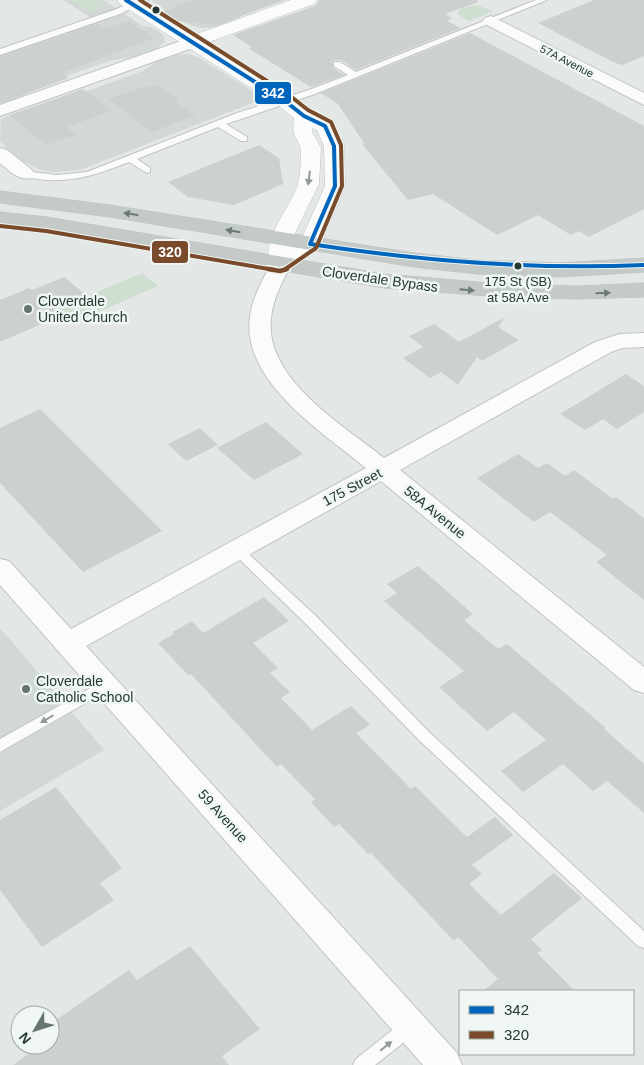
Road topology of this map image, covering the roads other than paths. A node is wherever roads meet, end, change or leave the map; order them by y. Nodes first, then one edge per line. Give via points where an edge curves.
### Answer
1 (308, 0) edge
2 (543, 0) edge
3 (134, 1) edge
4 (491, 21) junction
5 (192, 42) junction
6 (0, 52) edge
7 (337, 64) dead end
8 (355, 75) junction
9 (644, 100) edge
10 (284, 101) junction
11 (0, 111) edge
12 (304, 116) junction
13 (219, 123) junction
14 (244, 139) dead end
15 (0, 154) edge
16 (130, 158) junction
17 (146, 170) dead end
18 (24, 174) joint
19 (0, 197) edge
20 (0, 218) edge
21 (281, 239) junction
22 (310, 244) junction
23 (281, 264) junction
24 (644, 265) edge
25 (644, 290) edge
26 (641, 340) edge
27 (383, 470) junction
28 (236, 549) junction
29 (0, 568) edge
30 (68, 643) junction
31 (644, 682) edge
32 (105, 686) junction
33 (0, 746) edge
34 (644, 941) edge
35 (411, 1026) junction
36 (362, 1065) edge
37 (445, 1065) edge

1 - 5 street
2 - 4 lane
3 - 5 street
3 - 6 lane via 116,12
4 - 8 lane
4 - 9 street, 57A Avenue
5 - 10 street
5 - 11 street
7 - 8 lane
8 - 10 lane
10 - 12 street
10 - 13 lane
12 -> 21 street via 302,132 311,148 310,184
12 - 22 street via 325,126 334,146 335,186
13 - 14 lane
13 - 16 lane
15 - 18 street
16 - 17 lane
16 - 18 lane via 78,176 50,178
21 -> 19 highway, Cloverdale Bypass
20 - 23 highway, Cloverdale Bypass
21 - 22 highway, Cloverdale Bypass
21 - 23 street
22 - 23 street
22 - 24 highway, Cloverdale Bypass via 478,267 559,270
23 -> 25 highway, Cloverdale Bypass via 393,282 499,292 561,294
23 - 27 street, 58A Avenue via 261,308 260,326 262,345 275,374 295,398
26 - 27 street, 175 Street via 620,341 603,347
27 - 28 street, 175 Street
27 - 31 street, 58A Avenue
28 - 30 street, 175 Street
28 - 34 lane via 311,620 424,736
29 - 30 street, 59 Avenue
30 - 32 street, 59 Avenue
32 -> 33 lane
32 - 35 street, 59 Avenue
36 -> 35 lane
35 - 37 street, 59 Avenue

